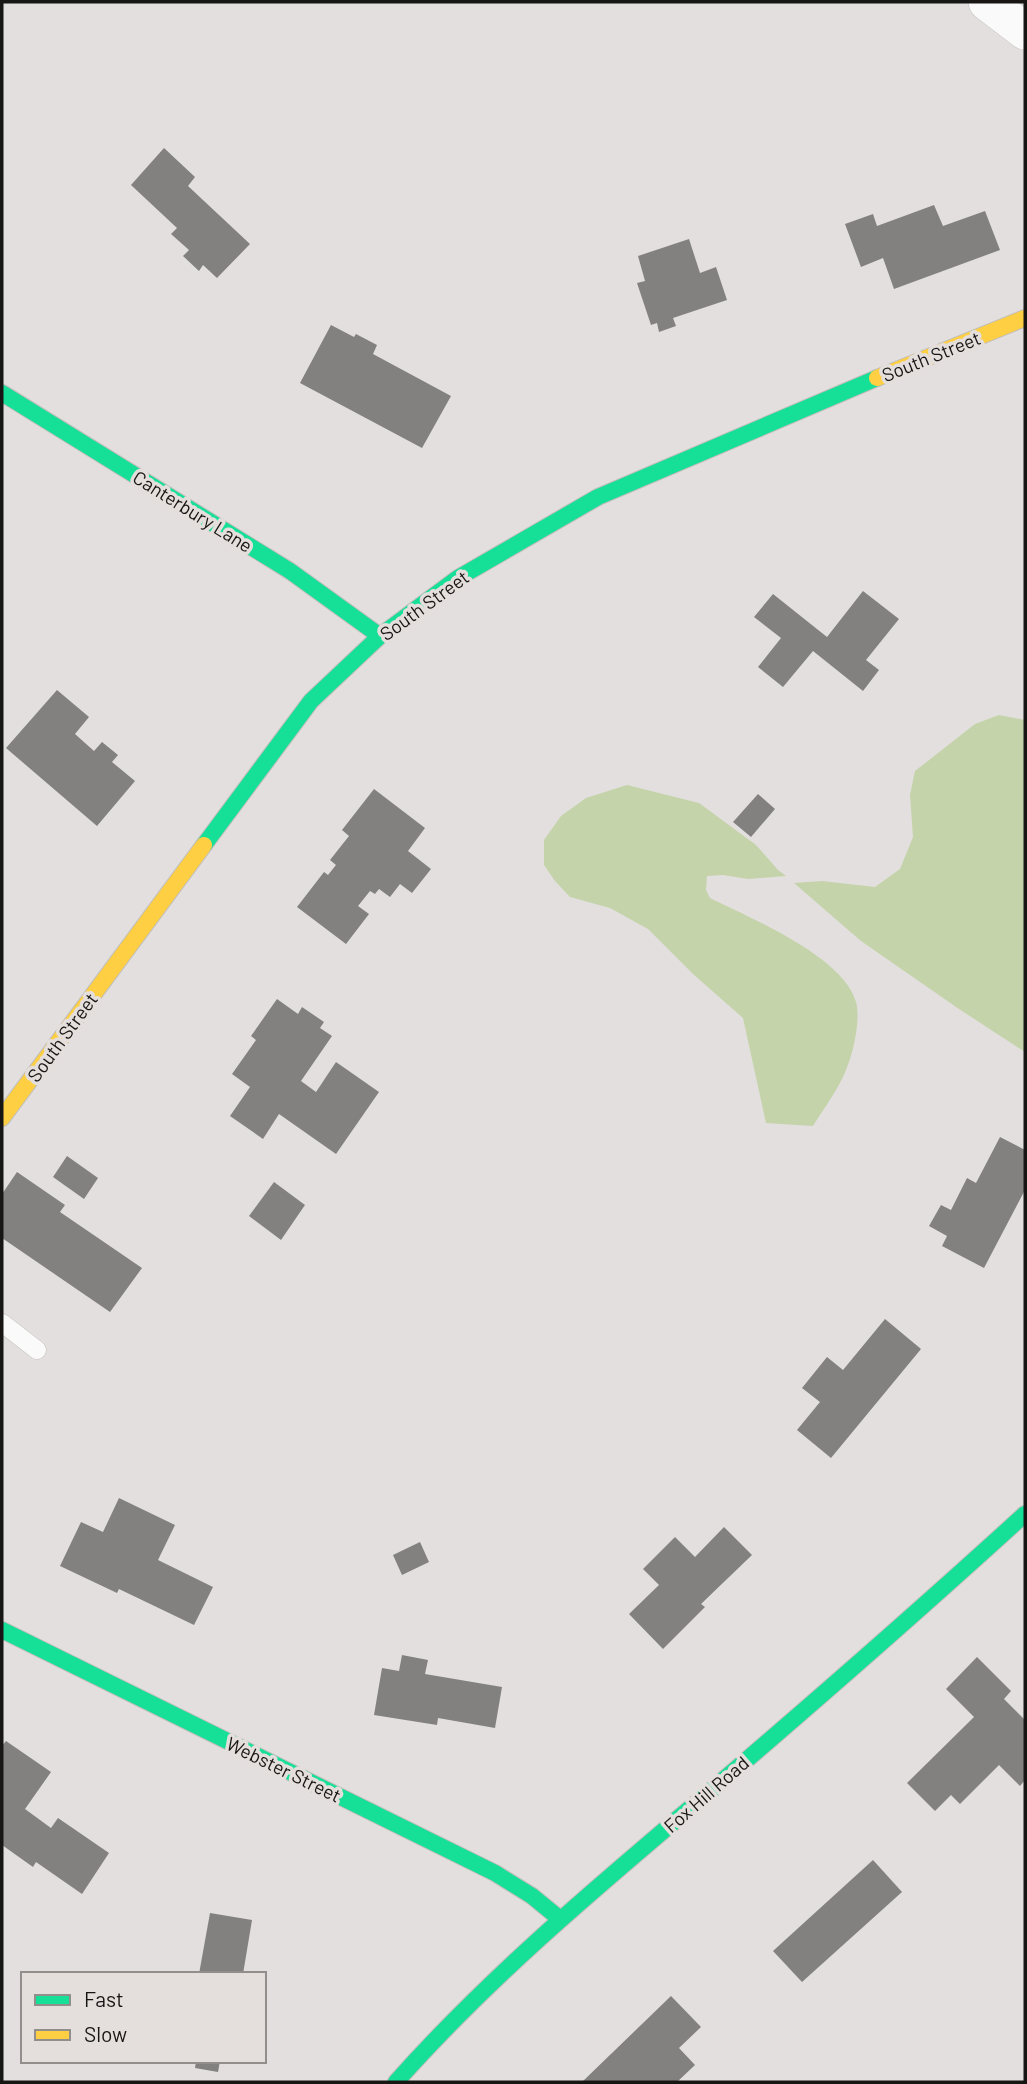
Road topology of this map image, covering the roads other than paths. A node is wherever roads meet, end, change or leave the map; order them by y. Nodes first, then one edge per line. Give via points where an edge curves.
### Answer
1 (987, 2) edge
2 (1025, 31) edge
3 (1025, 318) edge
4 (2, 393) edge
5 (380, 636) junction
6 (2, 1118) edge
7 (2, 1324) edge
8 (37, 1350) dead end
9 (1025, 1514) edge
10 (2, 1630) edge
11 (560, 1919) junction
12 (396, 2082) edge

1 - 2 street
3 - 5 street, South Street via 598,497 458,578
4 - 5 street, Canterbury Lane via 290,571
5 - 6 street, South Street via 311,701
7 - 8 lane
9 - 11 street, Fox Hill Road via 921,1610
10 - 11 street, Webster Street via 495,1873
11 - 12 street, Fox Hill Road

